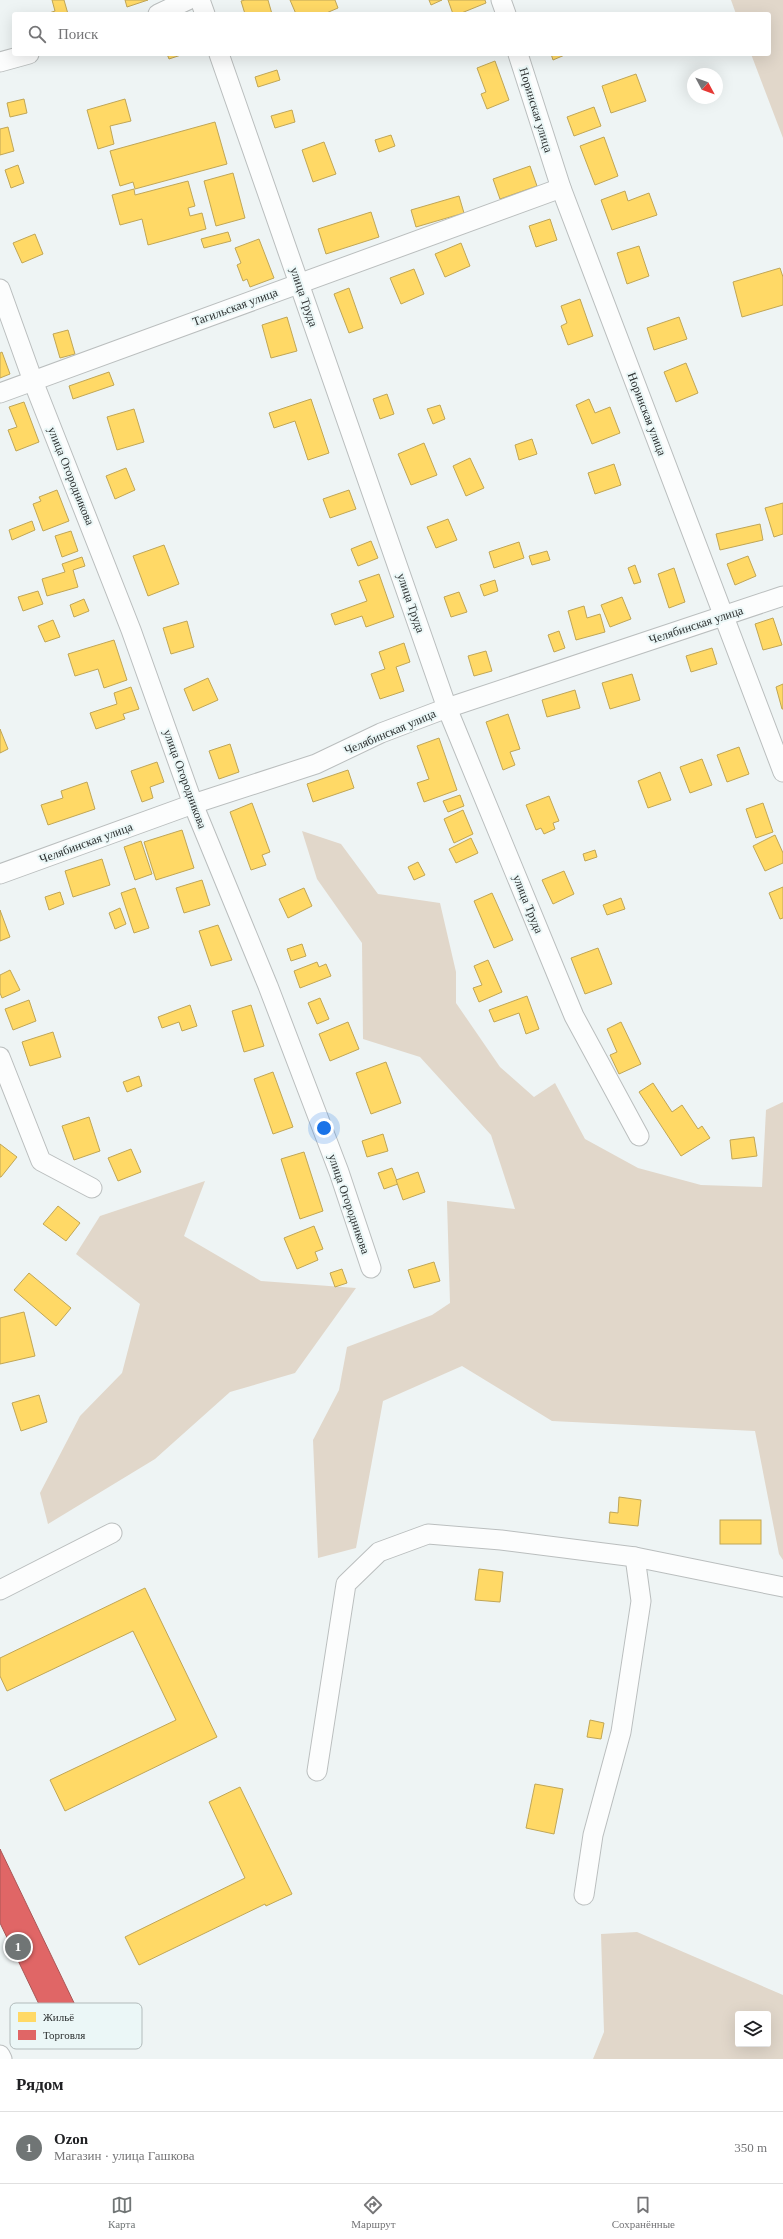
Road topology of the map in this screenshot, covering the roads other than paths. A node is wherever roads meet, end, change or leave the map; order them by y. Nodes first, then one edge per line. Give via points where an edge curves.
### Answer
1 (188, 0) edge
2 (200, 0) edge
3 (502, 0) edge
4 (162, 12) edge
5 (204, 12) edge
6 (505, 12) edge
7 (22, 56) edge
8 (220, 56) edge
9 (519, 56) edge
10 (0, 62) edge
11 (561, 188) junction
12 (300, 283) junction
13 (0, 290) edge
14 (33, 382) junction
15 (0, 393) edge
16 (783, 596) edge
17 (724, 615) junction
18 (447, 708) junction
19 (783, 772) edge
20 (193, 804) junction
21 (0, 874) edge
22 (0, 1057) edge
23 (639, 1136) dead end
24 (92, 1188) dead end
25 (371, 1268) dead end
26 (112, 1533) dead end
27 (635, 1557) junction
28 (783, 1587) edge
29 (0, 1590) edge
30 (317, 1771) dead end
31 (584, 1895) dead end
32 (0, 2055) edge
33 (2, 2059) edge

1 - 4 street
2 - 5 street
3 - 6 street
7 - 10 street
8 - 12 street, улица Труда
9 - 11 street, Норинская улица
11 - 12 street, Тагильская улица
11 - 17 street, Норинская улица
12 - 14 street, Тагильская улица
12 - 18 street, улица Труда
13 - 14 street, улица Огородникова
14 - 15 street, Тагильская улица
14 - 20 street, улица Огородникова via 131,630
16 - 17 street, Челябинская улица
17 - 18 street, Челябинская улица
17 - 19 street, Норинская улица
18 - 20 street, Челябинская улица via 381,733 316,764
18 - 23 street, улица Труда via 574,1016
20 - 21 street, Челябинская улица
20 - 25 street, улица Огородникова via 271,993 339,1172
22 - 24 street via 41,1161
26 - 29 street
27 - 28 street
27 - 30 street via 501,1540 428,1534 379,1552 346,1584
27 - 31 street via 640,1609 621,1732 593,1835
32 - 33 street

